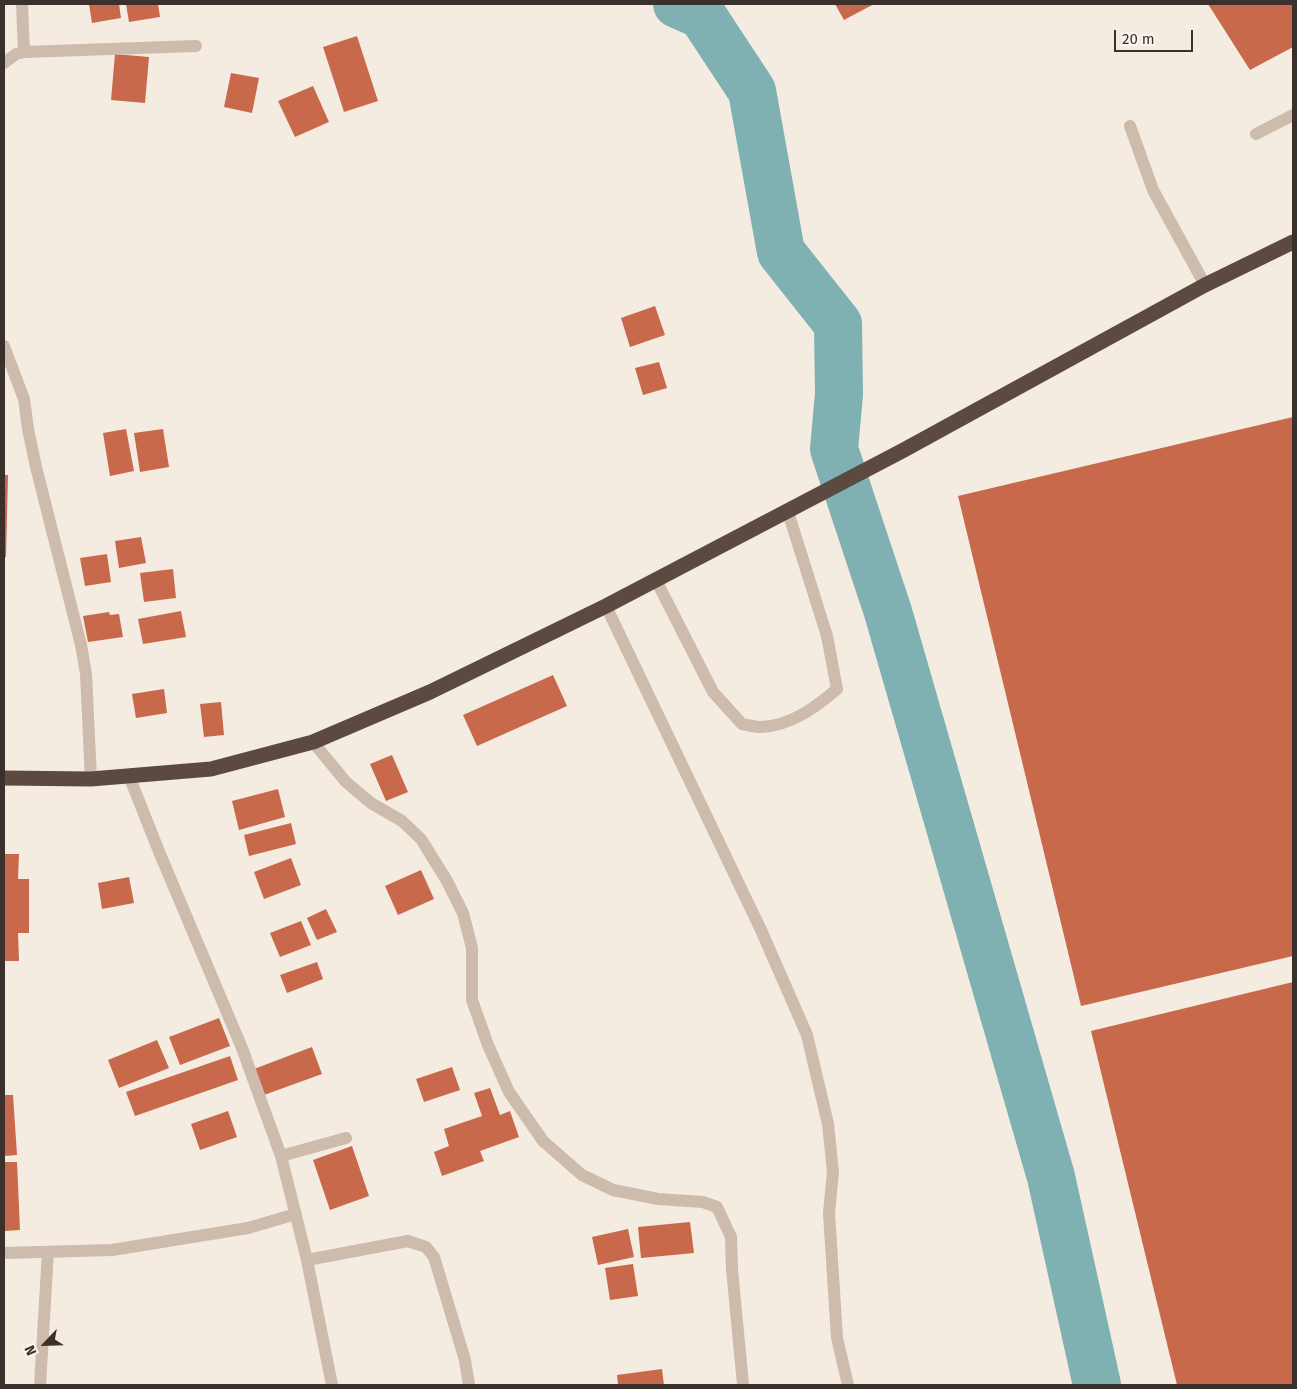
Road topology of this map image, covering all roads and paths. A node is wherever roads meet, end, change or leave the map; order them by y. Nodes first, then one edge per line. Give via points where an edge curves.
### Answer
1 (22, 4) edge
2 (196, 46) dead end
3 (24, 52) junction
4 (4, 63) edge
5 (1293, 115) edge
6 (1130, 126) dead end
7 (1256, 134) dead end
8 (1293, 242) edge
9 (1205, 285) junction
10 (4, 346) edge
11 (788, 512) junction
12 (656, 580) junction
13 (606, 606) junction
14 (313, 742) junction
15 (129, 776) junction
16 (4, 778) edge
17 (91, 779) junction
18 (346, 1138) dead end
19 (281, 1156) junction
20 (296, 1214) junction
21 (48, 1252) junction
22 (4, 1253) edge
23 (307, 1260) junction
24 (40, 1385) edge
25 (332, 1385) edge
26 (469, 1385) edge
27 (743, 1385) edge
28 (848, 1385) edge

1 - 3 street
2 - 3 street
3 - 4 street
5 - 7 street
6 - 9 street via 1153,190
8 - 9 highway
9 - 11 highway
10 - 17 street via 24,399 36,467 81,646 86,674
11 - 12 highway
11 - 12 street via 828,636 837,689 814,708 789,721 762,727 742,724 713,692
12 - 13 highway
13 - 14 highway via 430,692
13 - 28 street via 762,930 808,1035 828,1124 832,1172 829,1213 838,1338
14 - 15 highway via 211,769
14 - 27 street via 346,782 402,821 421,839 447,881 463,913 470,939 472,1000 488,1045 509,1092 543,1141 582,1175 614,1190 703,1202 717,1207 730,1237
15 - 17 highway
15 - 19 street via 242,1048
16 - 17 highway
18 - 19 street
19 - 20 street
20 - 21 street via 248,1228 171,1241 112,1250
20 - 23 street
21 - 22 street
21 - 24 street
23 - 25 street
23 - 26 street via 408,1241 426,1247 434,1257 465,1360

